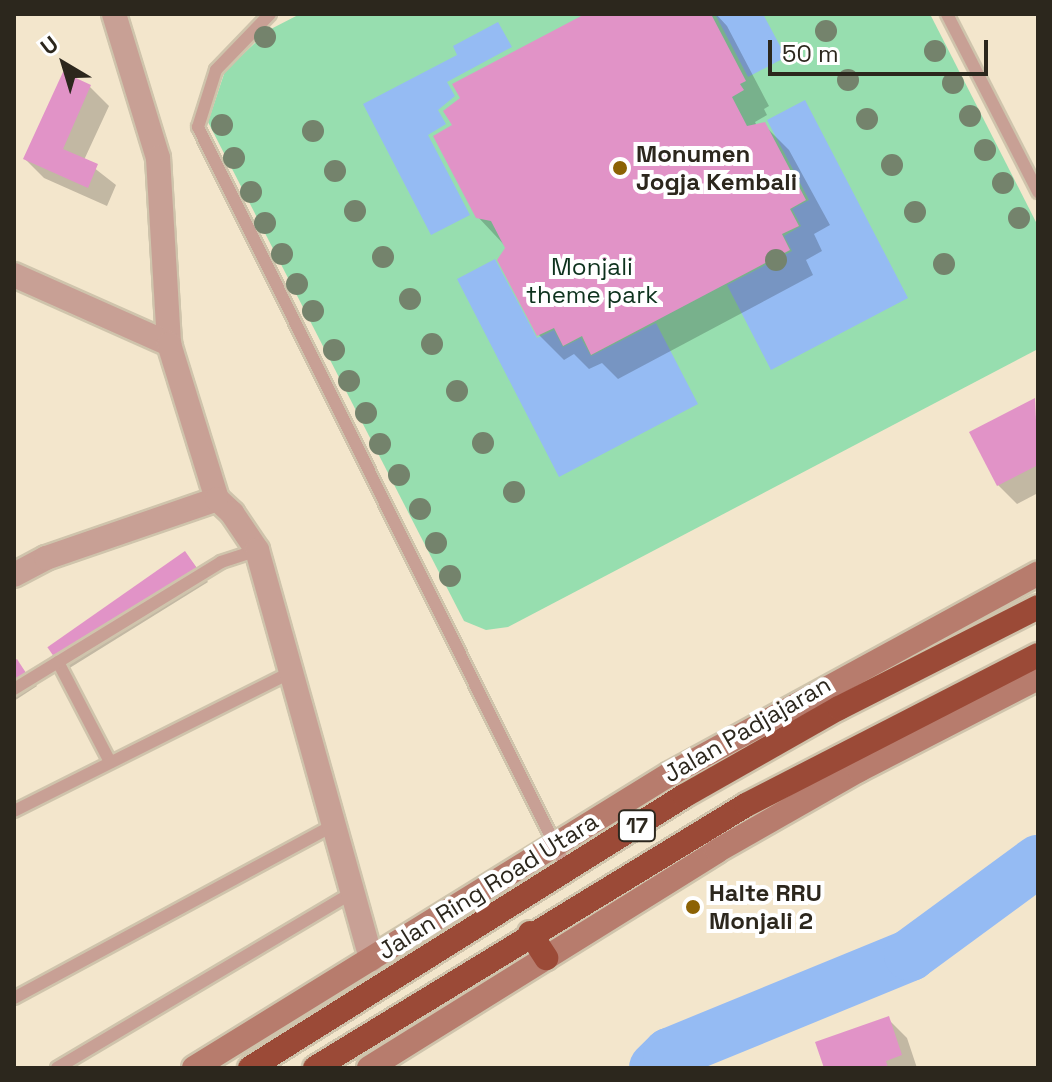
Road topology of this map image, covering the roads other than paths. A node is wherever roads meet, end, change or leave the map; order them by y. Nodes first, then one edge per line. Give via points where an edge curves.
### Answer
1 (114, 14) edge
2 (270, 14) edge
3 (947, 14) edge
4 (1038, 192) edge
5 (14, 275) edge
6 (169, 344) junction
7 (217, 499) junction
8 (257, 550) junction
9 (1038, 573) edge
10 (14, 575) edge
11 (1038, 607) edge
12 (1038, 655) edge
13 (58, 662) junction
14 (291, 672) junction
15 (1038, 678) edge
16 (14, 689) edge
17 (110, 762) junction
18 (14, 811) edge
19 (334, 825) junction
20 (556, 844) junction
21 (567, 869) junction
22 (352, 893) junction
23 (530, 933) junction
24 (546, 958) junction
25 (371, 959) junction
26 (14, 998) edge
27 (57, 1068) edge
28 (194, 1068) edge
29 (250, 1068) edge
30 (315, 1068) edge
31 (369, 1068) edge

1 - 6 street via 158,158
2 - 20 lane via 216,70 198,127
3 - 4 lane
5 - 6 street
6 - 7 street
7 - 8 street
7 - 10 street via 46,558
8 - 13 lane via 221,562
8 - 14 street
9 - 20 street, Jalan Ring Road Utara via 670,774
11 - 21 highway, Jalan Padjajaran / 17 via 839,708
12 - 23 highway, 17 via 746,805
13 - 16 lane
13 - 17 lane
14 - 17 lane
14 - 19 street
15 - 24 street via 847,777
17 - 18 lane
19 - 22 street
19 - 26 lane
20 - 21 lane
20 - 25 street, Jalan Ring Road Utara
21 - 29 highway, Jalan Padjajaran / 17
22 - 25 street
22 - 27 lane
23 - 24 highway
23 - 30 highway, 17
24 - 31 street
25 - 28 street, Jalan Ring Road Utara

